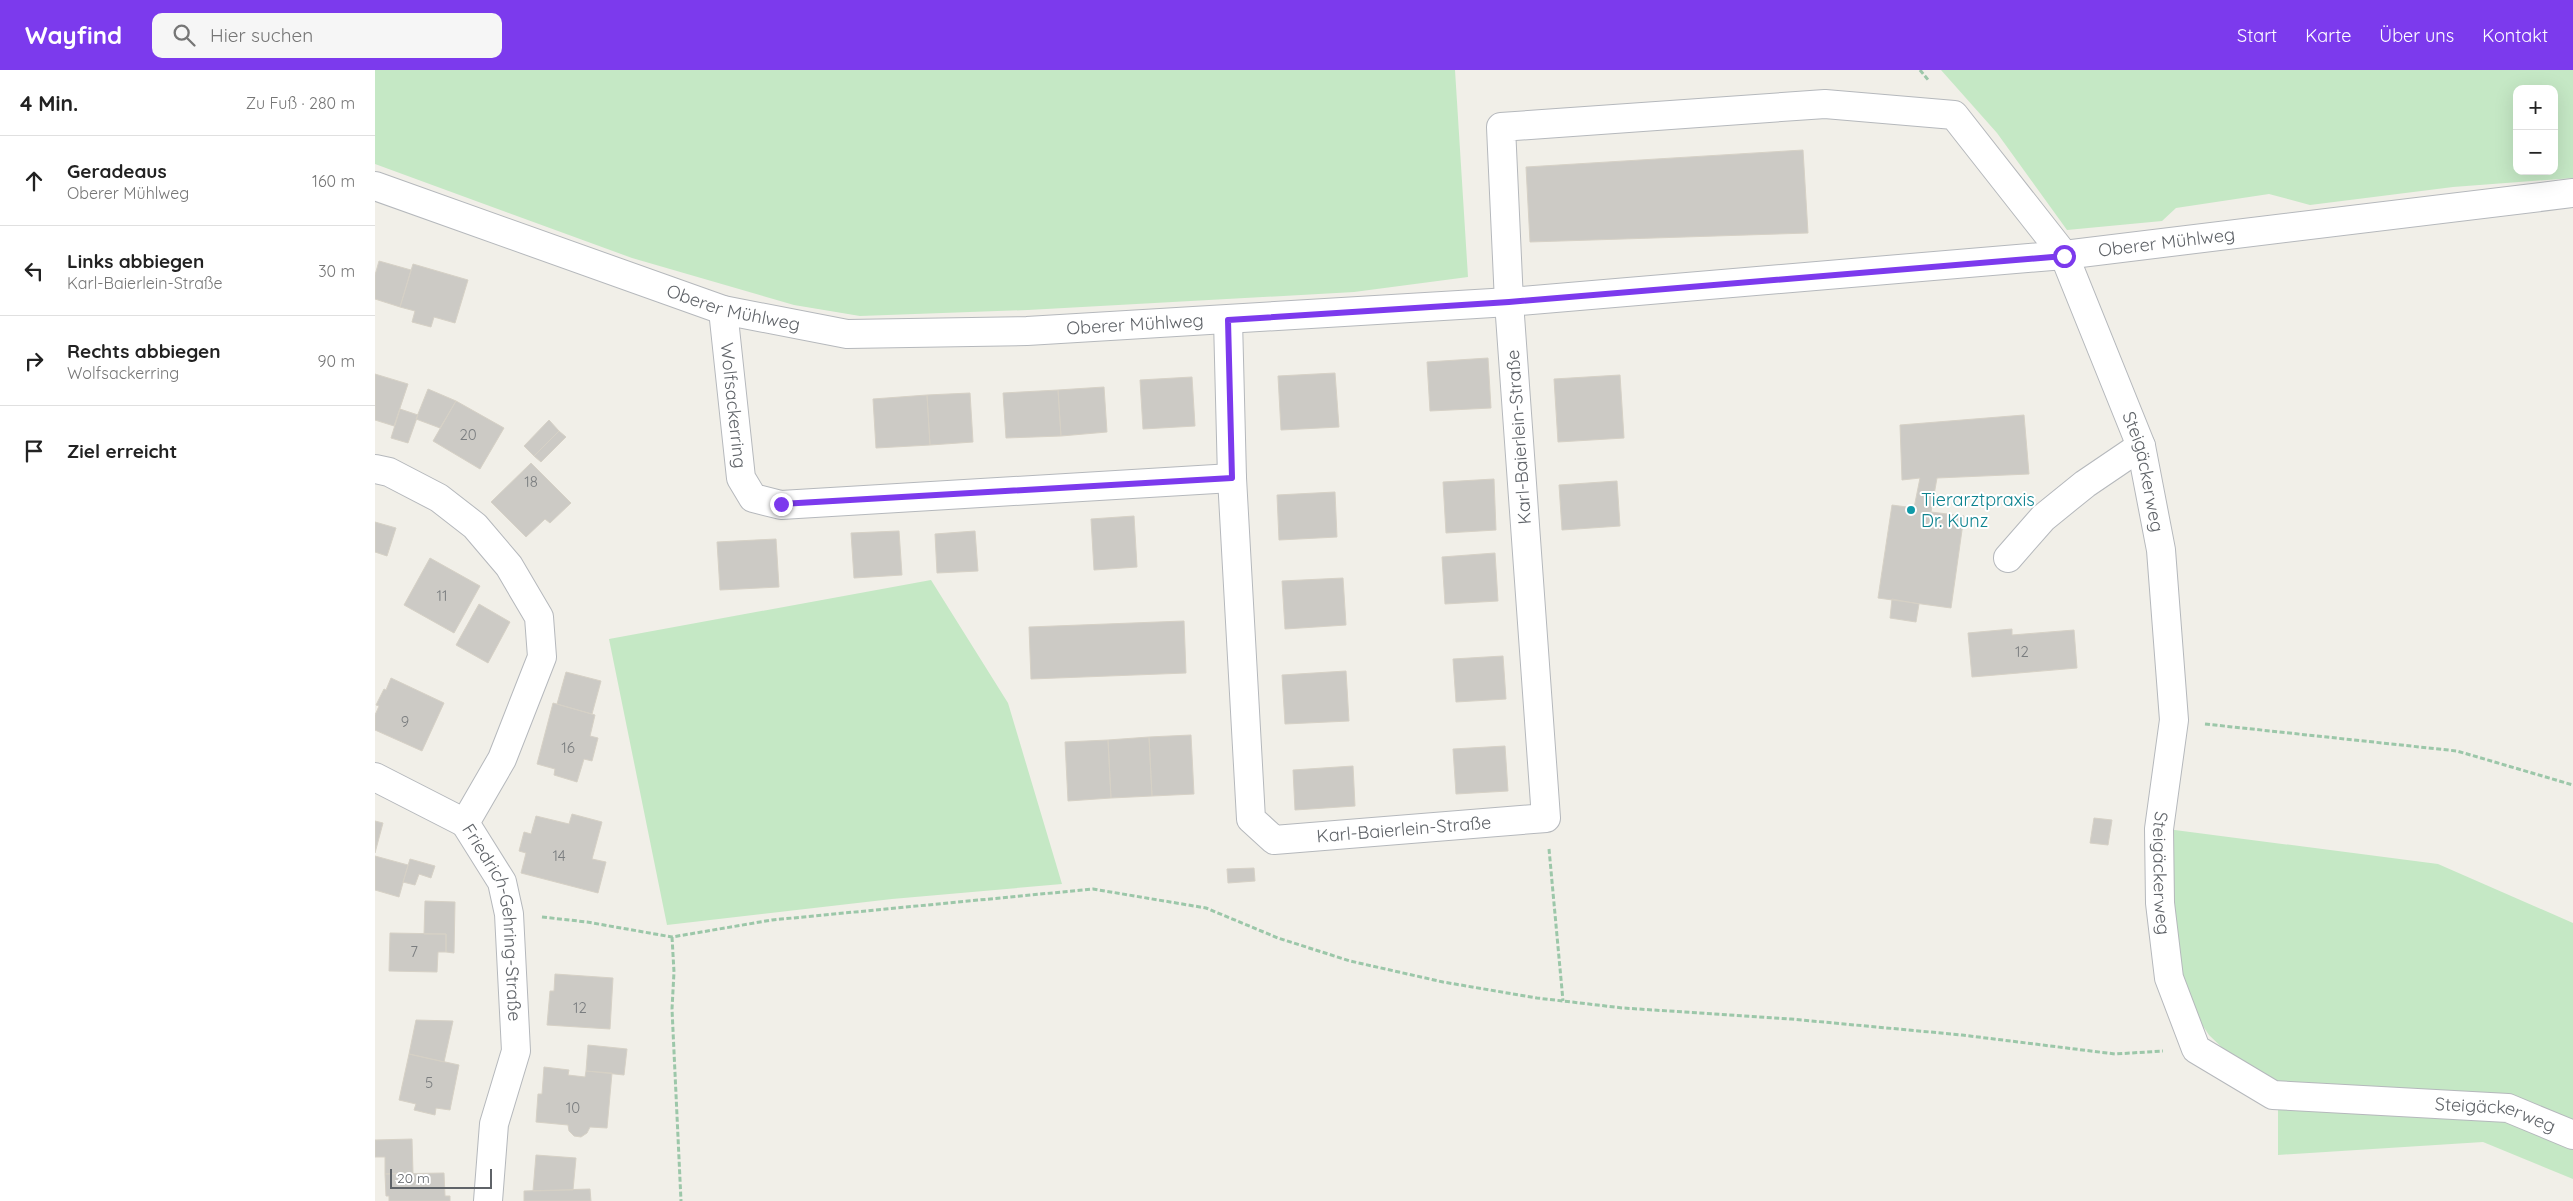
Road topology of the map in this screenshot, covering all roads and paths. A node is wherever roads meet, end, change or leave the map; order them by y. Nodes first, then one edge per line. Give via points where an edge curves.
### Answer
1 (375, 186) edge
2 (2573, 193) edge
3 (2064, 256) junction
4 (1509, 302) junction
5 (723, 310) junction
6 (1228, 320) junction
7 (2141, 446) junction
8 (375, 469) edge
9 (1232, 478) junction
10 (2008, 558) dead end
11 (2174, 720) junction
12 (375, 777) edge
13 (2573, 785) edge
14 (1546, 818) junction
15 (465, 823) junction
16 (509, 914) junction
17 (672, 937) junction
18 (1563, 1001) junction
19 (2196, 1049) junction
20 (2573, 1135) edge
21 (488, 1201) edge
22 (681, 1201) edge

1 - 5 street, Oberer Mühlweg
2 - 3 street, Oberer Mühlweg
3 - 4 street, Oberer Mühlweg
3 - 4 street, Steigäckerweg via 1954,115 1825,104 1501,128
3 - 7 street, Steigäckerweg
4 - 6 street, Oberer Mühlweg
4 - 14 street, Karl-Baierlein-Straße
5 - 6 street, Oberer Mühlweg via 847,334 1027,332
5 - 9 street, Wolfsackerring via 741,478 753,498 781,504
6 - 9 street, Karl-Baierlein-Straße
7 - 10 street via 2085,484 2043,518
7 - 11 street, Steigäckerweg via 2161,550
8 - 15 street, Friedrich-Gehring-Straße via 389,472 439,498 475,526 509,566 539,617 543,657 502,759
9 - 14 street, Karl-Baierlein-Straße via 1251,819 1274,840
11 - 13 path via 2457,751
11 - 19 street, Steigäckerweg via 2159,829 2160,902 2169,978
12 - 15 street
14 - 18 path
15 - 16 street, Friedrich-Gehring-Straße via 502,882
16 - 17 path via 587,922
16 - 21 street, Friedrich-Gehring-Straße via 516,1051 494,1124
17 - 18 path via 772,920 1093,889 1206,908 1278,938 1350,962 1443,982
17 - 22 path
18 - 19 path via 1623,1008 1791,1018 2115,1054
19 - 20 street, Steigäckerweg via 2273,1095 2508,1108

